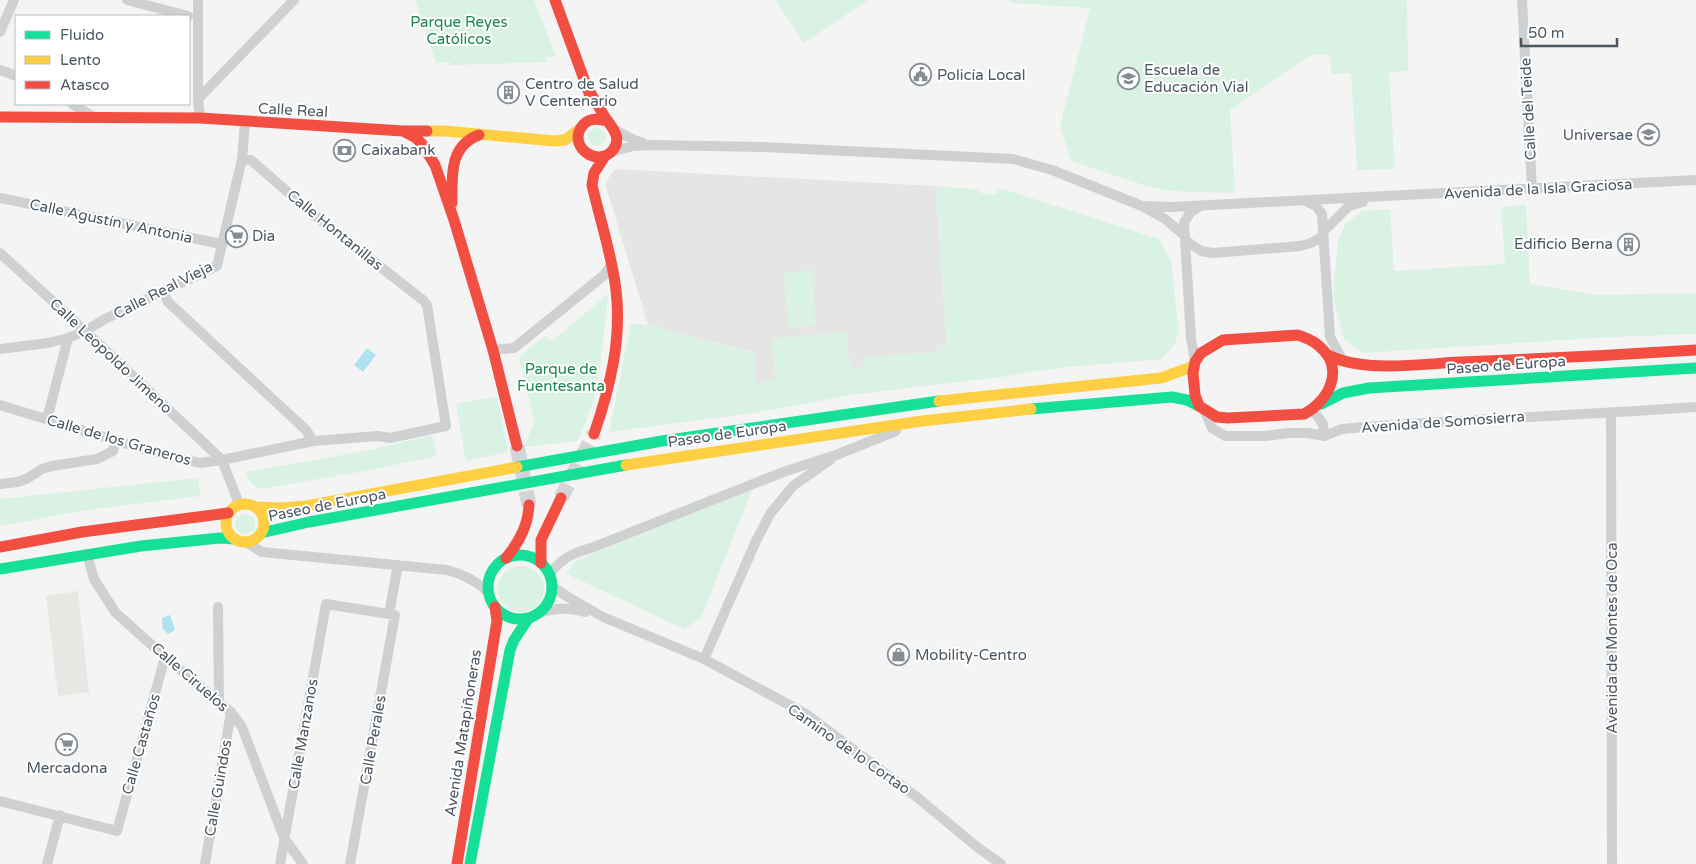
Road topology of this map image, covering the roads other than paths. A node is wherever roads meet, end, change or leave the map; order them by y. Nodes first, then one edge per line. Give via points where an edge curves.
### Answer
1 (14, 0) edge
2 (127, 0) edge
3 (198, 0) edge
4 (294, 0) edge
5 (555, 0) edge
6 (1522, 0) edge
7 (184, 15) edge
8 (192, 17) edge
9 (0, 32) edge
10 (0, 70) edge
11 (15, 76) edge
12 (590, 92) junction
13 (198, 99) junction
14 (74, 105) edge
15 (0, 117) edge
16 (95, 118) junction
17 (200, 118) junction
18 (246, 122) junction
19 (584, 125) junction
20 (611, 126) junction
21 (403, 131) junction
22 (482, 134) junction
23 (651, 145) junction
24 (608, 154) junction
25 (242, 159) junction
26 (1696, 180) edge
27 (1532, 189) junction
28 (1381, 197) junction
29 (0, 198) edge
30 (1305, 201) junction
31 (1142, 206) junction
32 (1200, 206) junction
33 (454, 220) junction
34 (1323, 234) junction
35 (1185, 238) junction
36 (221, 244) junction
37 (0, 253) edge
38 (612, 264) junction
39 (163, 292) junction
40 (85, 331) junction
41 (1330, 337) junction
42 (68, 338) junction
43 (0, 349) edge
44 (493, 350) junction
45 (1696, 350) edge
46 (1326, 353) junction
47 (1344, 361) junction
48 (1194, 364) junction
49 (1696, 368) edge
50 (0, 405) edge
51 (1317, 407) junction
52 (1696, 407) edge
53 (1202, 409) junction
54 (1611, 413) junction
55 (47, 419) junction
56 (922, 421) junction
57 (446, 426) joint
58 (594, 434) tunnel mouth
59 (1324, 436) junction
60 (116, 441) junction
61 (313, 441) junction
62 (517, 446) tunnel mouth
63 (836, 455) junction
64 (222, 460) junction
65 (0, 484) edge
66 (561, 498) tunnel mouth
67 (239, 504) junction
68 (529, 505) tunnel mouth
69 (257, 507) junction
70 (228, 513) junction
71 (261, 534) junction
72 (241, 540) junction
73 (0, 547) edge
74 (87, 554) junction
75 (506, 558) junction
76 (541, 563) junction
77 (398, 565) junction
78 (0, 569) edge
79 (550, 573) junction
80 (553, 586) junction
81 (487, 591) junction
82 (218, 607) dead end
83 (495, 607) junction
84 (539, 613) junction
85 (392, 615) junction
86 (603, 617) junction
87 (528, 619) junction
88 (166, 657) junction
89 (704, 659) junction
90 (220, 702) junction
91 (231, 712) junction
92 (0, 801) edge
93 (60, 815) junction
94 (284, 838) junction
95 (47, 864) edge
96 (205, 864) edge
97 (280, 864) edge
98 (303, 864) edge
99 (350, 864) edge
100 (457, 864) edge
101 (470, 864) edge
102 (1001, 864) edge
103 (1612, 864) edge

1 - 9 street
2 - 7 street
3 - 8 street
4 - 13 street
5 - 12 main road
6 - 27 street, Calle del Teide
8 - 13 street
10 - 11 street
12 - 19 main road via 592,103
12 - 20 main road
13 - 17 street
14 - 16 street
15 - 16 main road, Calle Real
16 - 17 main road, Calle Real
17 - 18 main road, Calle Real
18 - 21 main road, Calle Real
18 - 25 street, Calle Real Vieja
19 - 20 main road via 597,119
19 - 22 main road, Calle Real via 565,140 554,141
19 - 24 main road via 578,140 582,150 593,157
20 - 23 street via 634,140
20 - 24 main road via 617,142
21 - 22 main road, Calle Real
21 - 33 main road via 416,138 431,156
22 - 33 main road via 464,141 456,153 452,188
23 - 24 street via 633,146
23 - 31 street via 1013,159 1052,170
24 - 38 main road via 591,179
25 - 36 street, Calle Real Vieja
25 - 57 street, Calle Hontanillas via 250,160 424,301
26 - 27 street, Avenida de la Isla Graciosa
27 - 28 street, Avenida de la Isla Graciosa
28 - 30 street, Avenida de la Isla Graciosa
28 - 34 street, Avenida de la Isla Graciosa via 1349,206
29 - 36 street, Calle Agustín y Antonia
30 - 32 street, Avenida de la Isla Graciosa
30 - 34 street via 1316,206 1322,214
31 - 32 street, Avenida de la Isla Graciosa
31 - 35 street via 1165,219
32 - 35 street via 1184,223
33 - 44 main road
34 - 35 street via 1300,246 1213,253 1201,251
34 - 41 street
35 - 48 street
36 - 39 street, Calle Real Vieja via 217,266
37 - 40 street, Calle Leopoldo Jimeno
38 - 44 street via 602,276 514,348
38 - 58 main road via 617,291 616,334 606,397
39 - 40 street, Calle Real Vieja
39 - 61 street via 168,302 306,430
40 - 42 street, Calle Real Vieja
40 - 64 street, Calle Leopoldo Jimeno
41 - 46 street
41 - 47 street
42 - 43 street, Calle Real Vieja
42 - 55 street
44 - 62 main road
45 - 47 main road, Paseo de Europa via 1367,366
46 - 47 main road, Paseo de Europa
46 - 48 main road via 1310,339 1298,336 1223,340 1202,353
46 - 51 main road via 1332,369 1331,382 1329,391
48 - 53 main road via 1195,395
48 - 69 main road, Paseo de Europa via 1161,378 918,403 662,441 306,506
49 - 51 main road, Paseo de Europa via 1369,388 1343,393
50 - 55 street, Calle de los Graneros
51 - 53 main road via 1304,414 1228,418 1217,417
51 - 59 street via 1324,424
52 - 54 street, Avenida de Somosierra
53 - 56 main road, Paseo de Europa via 1187,400 1172,397
53 - 59 street, Avenida de Somosierra via 1212,428 1225,436 1289,433
54 - 59 street, Avenida de Somosierra via 1342,429
54 - 103 street, Avenida de Montes de Oca
55 - 60 street, Calle de los Graneros
56 - 63 street
56 - 71 main road, Paseo de Europa via 664,458 309,522
57 - 61 street, Calle de los Graneros via 390,438
60 - 64 street, Calle de los Graneros via 200,463
60 - 65 street via 112,451 97,459 52,466 18,482
61 - 64 street, Calle de los Graneros
63 - 79 street via 786,471 572,554
63 - 89 street via 793,486 770,514
64 - 67 street
66 - 76 main road via 541,540
67 - 69 main road
67 - 70 main road
68 - 75 main road via 524,531
69 - 71 main road via 264,519
70 - 72 main road via 226,527 230,534
70 - 73 main road via 82,532
71 - 72 main road via 255,539
72 - 74 main road via 220,538
72 - 77 street via 262,552
74 - 78 main road
74 - 88 street, Calle Ciruelos via 94,579 115,612
75 - 76 main road via 528,555
75 - 81 main road via 493,570
76 - 79 main road
77 - 81 street via 463,574
77 - 85 street, Calle Perales
79 - 80 main road
80 - 84 main road via 548,603
80 - 86 street, Camino de lo Cortao
81 - 83 main road
82 - 90 street
83 - 87 main road via 512,619
83 - 100 main road, Avenida Matapiñoneras via 497,621
84 - 86 street, Camino de lo Cortao via 575,608
84 - 87 main road
85 - 94 street, Calle Manzanos via 326,604
85 - 99 street, Calle Perales
86 - 89 street, Camino de lo Cortao
87 - 101 main road, Avenida Matapiñoneras via 510,650
88 - 90 street, Calle Ciruelos
88 - 93 street, Calle Castaños via 117,831
89 - 102 street, Camino de lo Cortao via 806,714
90 - 91 street, Calle Ciruelos
91 - 94 street, Calle Ciruelos via 242,727
91 - 96 street, Calle Guindos
92 - 93 street
93 - 95 street
94 - 97 street, Calle Manzanos
94 - 98 street, Calle Ciruelos

